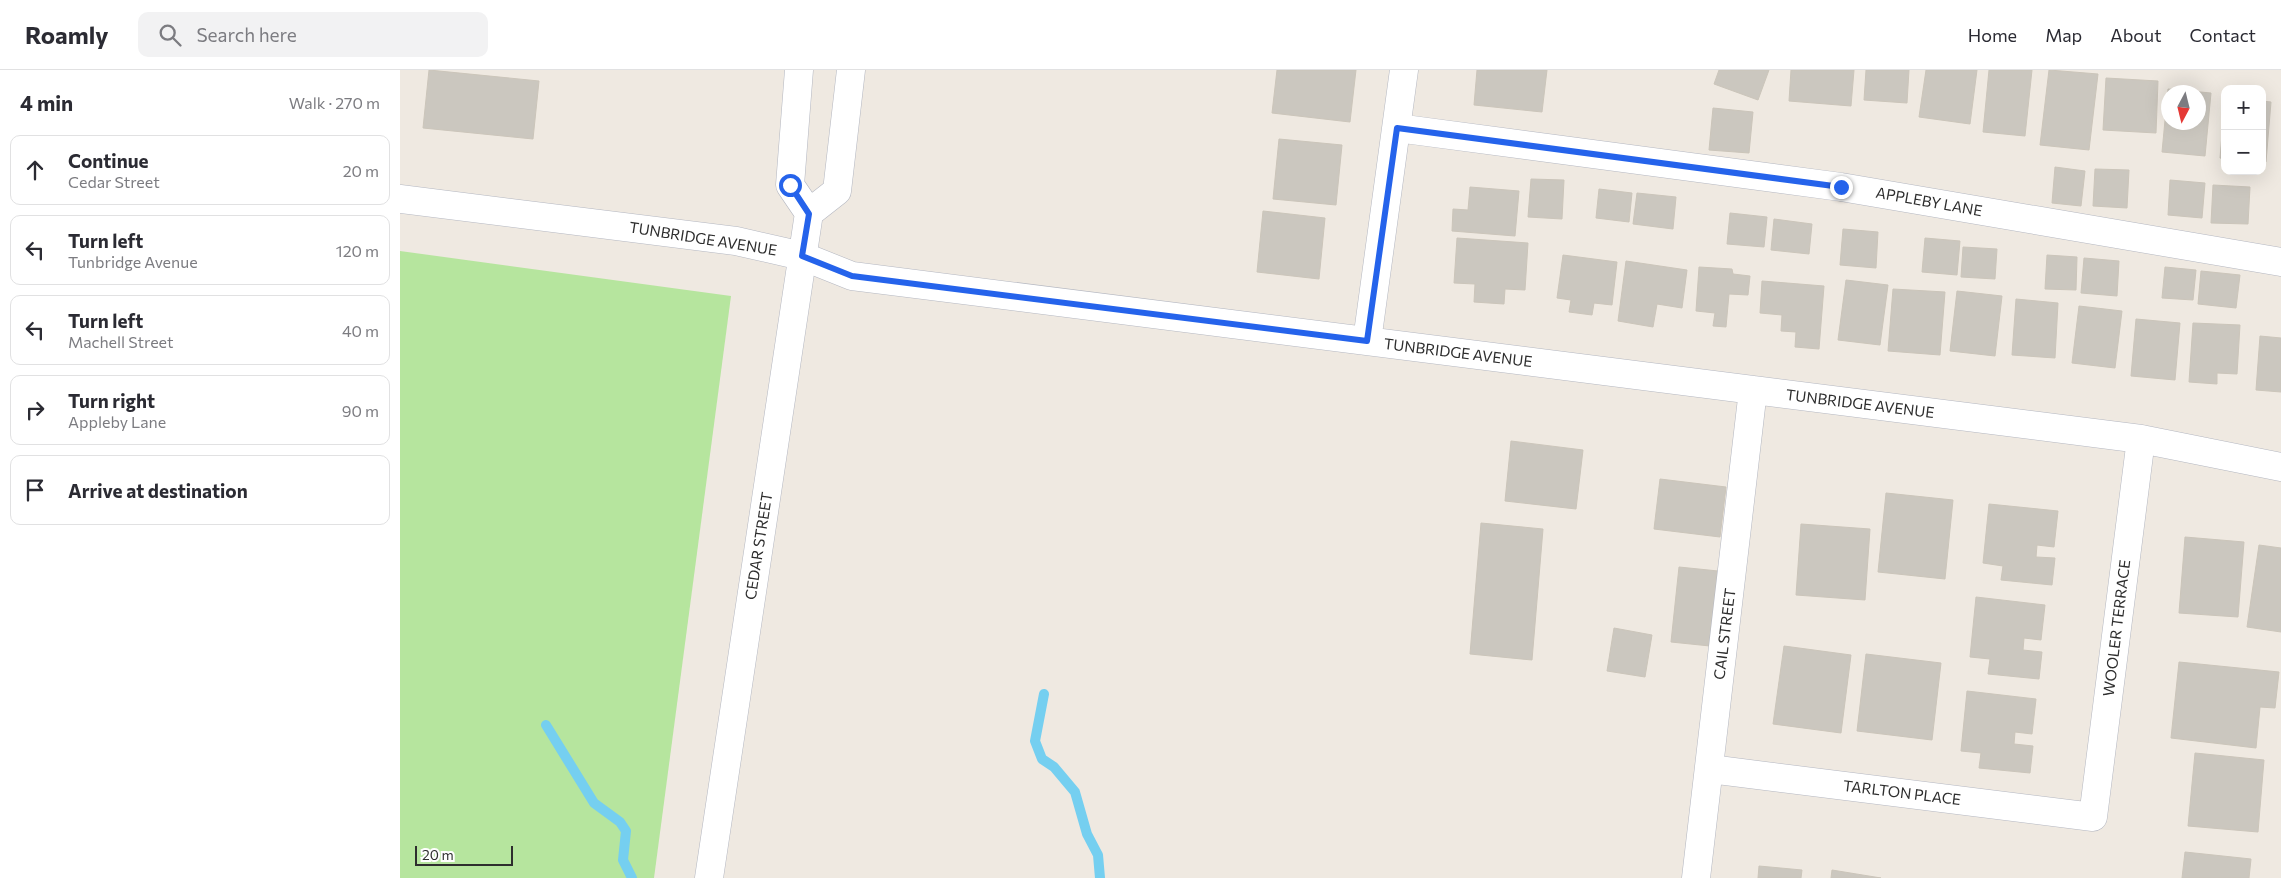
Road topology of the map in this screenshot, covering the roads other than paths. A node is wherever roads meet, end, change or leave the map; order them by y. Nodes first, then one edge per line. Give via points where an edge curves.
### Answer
1 (799, 70) edge
2 (851, 70) edge
3 (1404, 70) edge
4 (1397, 128) junction
5 (400, 199) edge
6 (809, 214) junction
7 (802, 256) junction
8 (2281, 262) edge
9 (1367, 341) junction
10 (1753, 390) junction
11 (2141, 439) junction
12 (2281, 467) edge
13 (1710, 769) junction
14 (2094, 817) joint
15 (709, 878) edge
16 (1696, 878) edge

1 - 6 street via 790,185
2 - 6 street via 837,191
3 - 4 street
4 - 8 street, APPLEBY LANE via 1841,187
4 - 9 street
5 - 7 street, TUNBRIDGE AVENUE via 736,241
6 - 7 street, CEDAR STREET
7 - 9 street, TUNBRIDGE AVENUE via 852,276
7 - 15 street, CEDAR STREET
9 - 10 street, TUNBRIDGE AVENUE
10 - 11 street, TUNBRIDGE AVENUE
10 - 13 street, CAIL STREET
11 - 12 street, TUNBRIDGE AVENUE
11 - 14 street, WOOLER TERRACE
13 - 14 street, TARLTON PLACE
13 - 16 street, CAIL STREET

